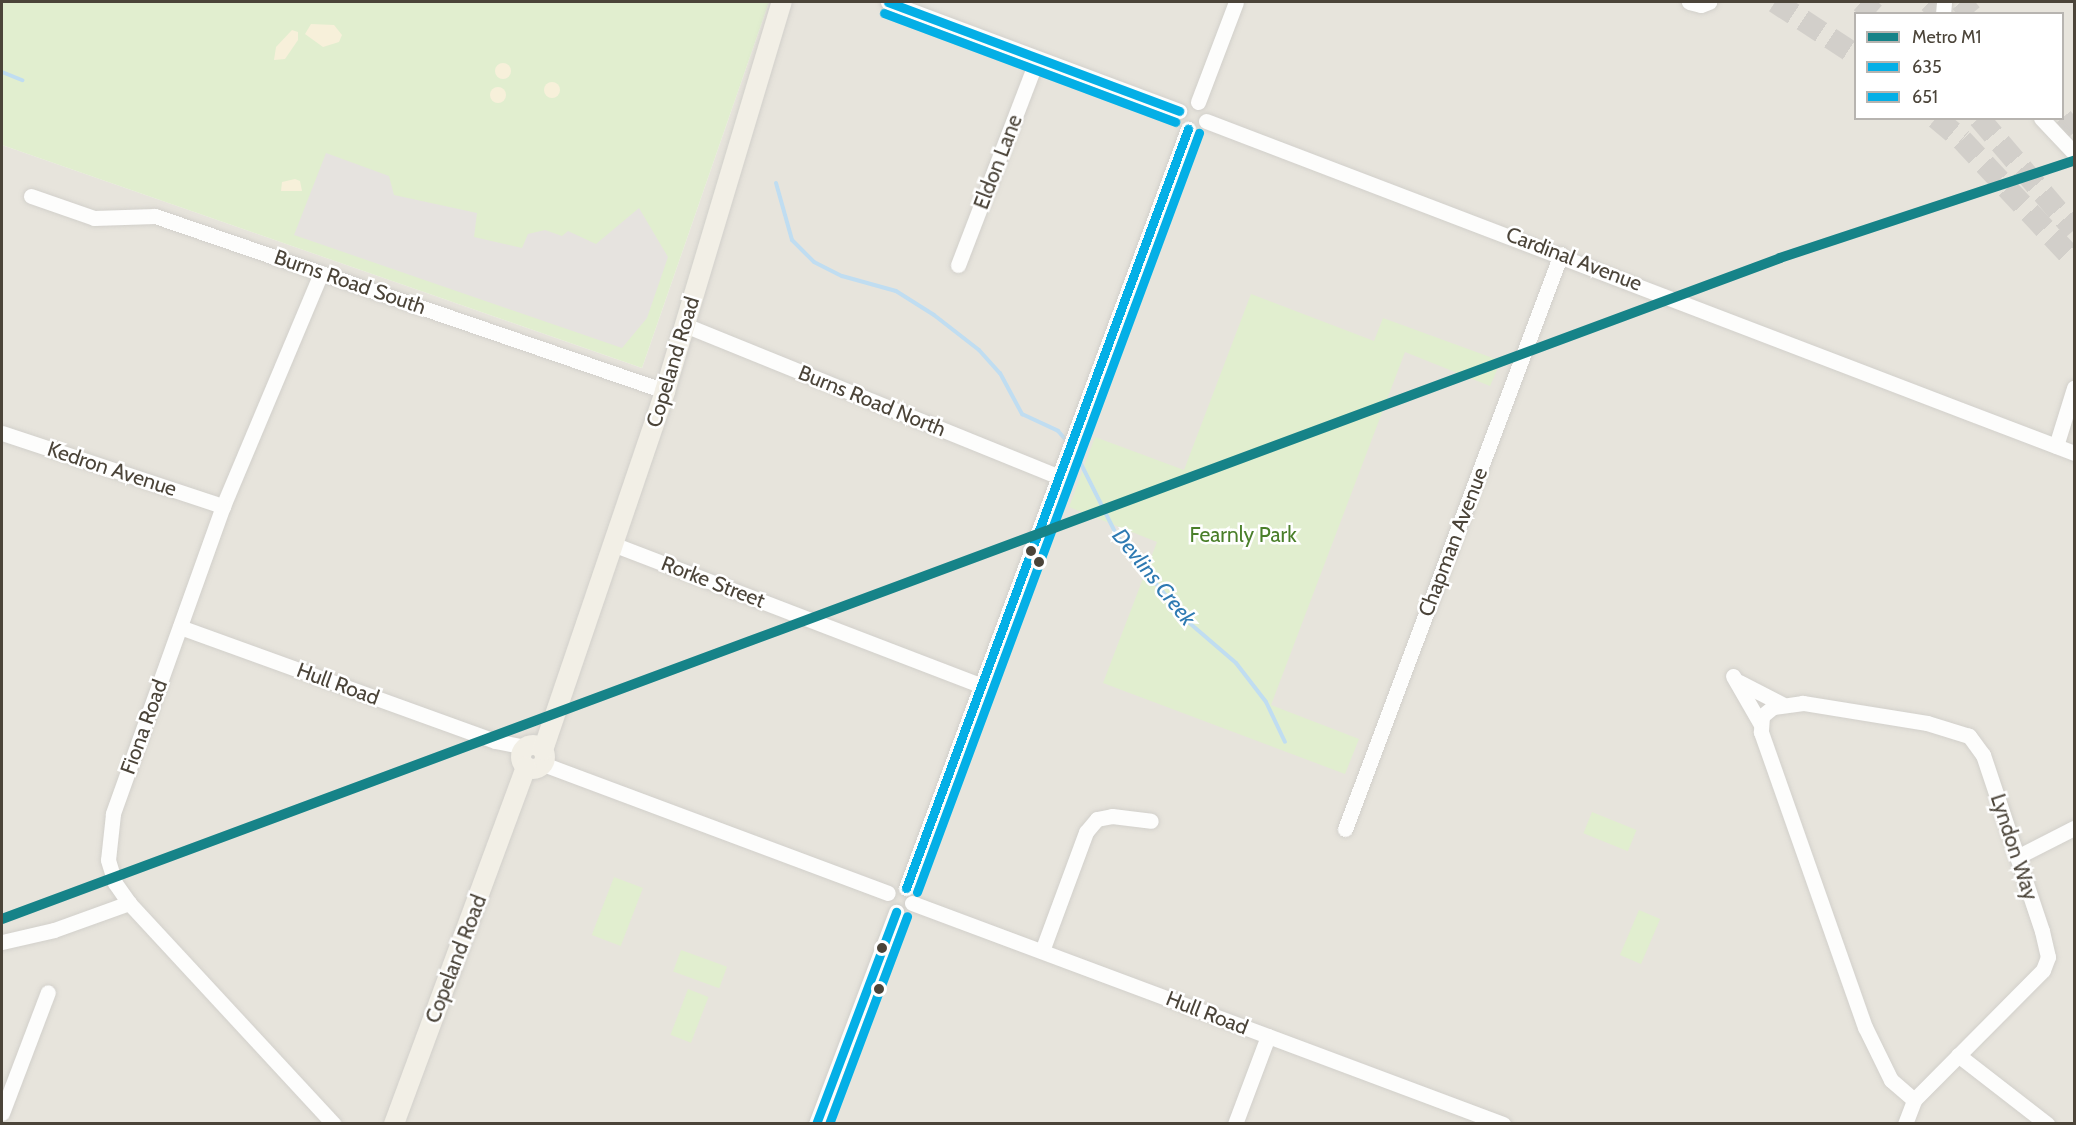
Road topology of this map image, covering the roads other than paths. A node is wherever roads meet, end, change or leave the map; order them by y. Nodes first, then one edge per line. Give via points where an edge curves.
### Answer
1 (782, 2) edge
2 (888, 2) edge
3 (1236, 2) edge
4 (1689, 2) edge
5 (1711, 6) edge
6 (1037, 59) junction
7 (1198, 102) junction
8 (1179, 111) junction
9 (2043, 120) edge
10 (1206, 121) junction
11 (1188, 129) junction
12 (2074, 153) edge
13 (31, 196) dead end
14 (1561, 254) junction
15 (958, 265) dead end
16 (321, 273) junction
17 (685, 325) junction
18 (2074, 388) edge
19 (665, 391) junction
20 (2, 432) edge
21 (2056, 446) junction
22 (2074, 453) edge
23 (1059, 477) junction
24 (223, 506) junction
25 (615, 544) junction
26 (180, 627) junction
27 (980, 685) junction
28 (1782, 704) junction
29 (1760, 723) junction
30 (534, 757) junction
31 (1151, 820) dead end
32 (2074, 828) edge
33 (1346, 829) dead end
34 (2017, 857) junction
35 (906, 888) junction
36 (888, 893) junction
37 (129, 903) junction
38 (912, 903) junction
39 (896, 912) junction
40 (2, 942) edge
41 (1042, 951) junction
42 (48, 992) dead end
43 (1268, 1036) junction
44 (1958, 1055) junction
45 (1914, 1100) junction
46 (2, 1113) edge
47 (334, 1124) edge
48 (394, 1124) edge
49 (816, 1124) edge
50 (1235, 1124) edge
51 (1503, 1124) edge
52 (1905, 1124) edge
53 (2047, 1124) edge

1 - 17 main road, Copeland Road
2 - 6 street
3 - 7 street
4 - 5 street
6 - 8 street
6 - 15 street, Eldon Lane
7 - 8 street via 1184,103
7 - 10 street via 1206,108
8 - 11 street via 1181,124
9 - 12 street
10 - 11 street via 1198,129
10 - 14 street, Cardinal Avenue
11 - 23 street
13 - 16 street, Burns Road South via 94,218 155,216
14 - 21 street, Cardinal Avenue
14 - 33 street, Chapman Avenue
16 - 19 street, Burns Road South
16 - 24 street, Fiona Road
17 - 19 main road, Copeland Road
17 - 23 street, Burns Road North
18 - 21 street
19 - 25 main road, Copeland Road
20 - 24 street, Kedron Avenue
21 - 22 street, Cardinal Avenue
23 - 27 street
24 - 26 street, Fiona Road
25 - 27 street, Rorke Street
25 - 30 main road, Copeland Road
26 - 30 street, Hull Road
26 - 37 street, Fiona Road via 112,822 108,860 115,883
27 - 35 street
28 - 29 street via 1764,713
28 - 29 street, Lyndon Way via 1736,679
28 - 34 street, Lyndon Way via 1928,723 1969,736 1983,755
29 - 45 street, Lyndon Way via 1877,1058 1891,1080
30 - 36 street, Hull Road
30 - 48 main road, Copeland Road
31 - 41 street via 1112,816 1097,819 1086,832
32 - 34 street
34 - 44 street, Lyndon Way via 2048,957 2029,986
35 - 36 street via 896,887
35 - 38 street
36 - 39 street via 888,905
37 - 40 street via 54,930
37 - 47 street, Fiona Road
38 - 39 street via 906,911
38 - 41 street, Hull Road
39 - 49 street
41 - 43 street, Hull Road
42 - 46 street
43 - 50 street
43 - 51 street, Hull Road
44 - 45 street, Lyndon Way
44 - 53 street
45 - 52 street, Lyndon Way

